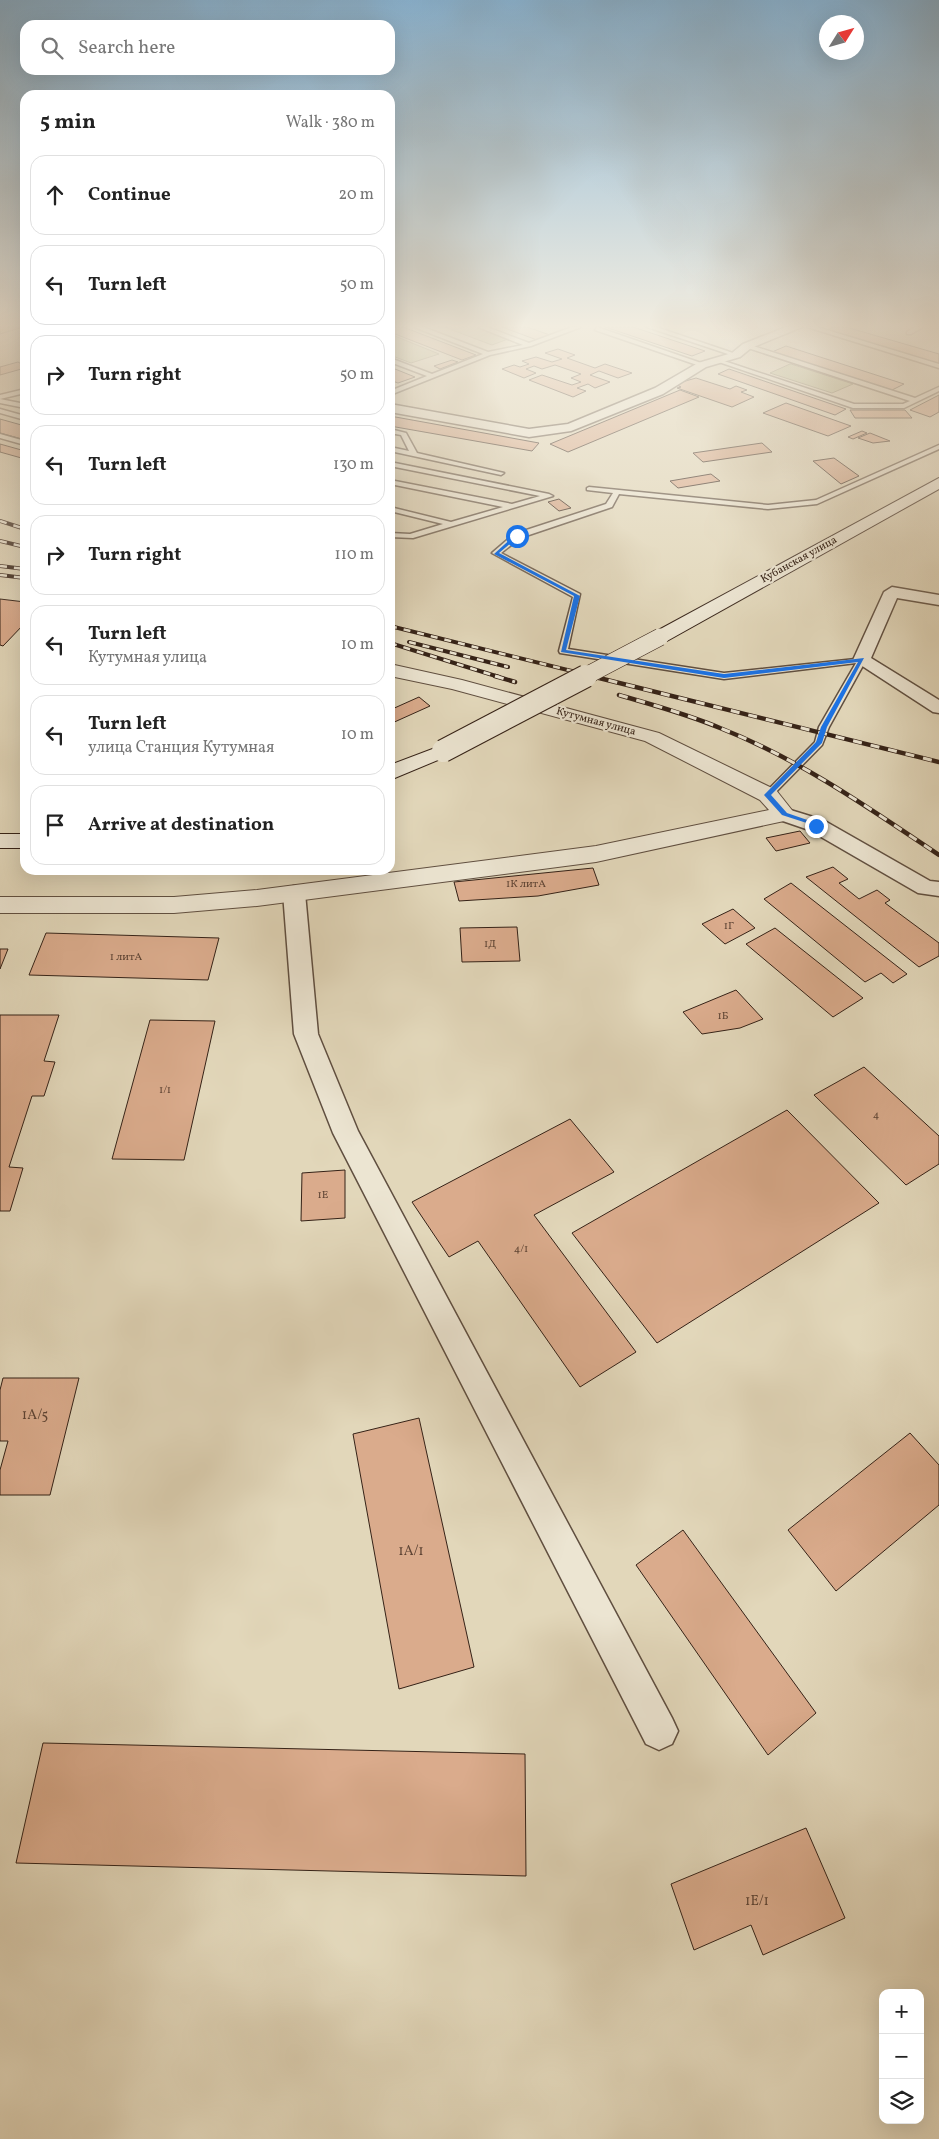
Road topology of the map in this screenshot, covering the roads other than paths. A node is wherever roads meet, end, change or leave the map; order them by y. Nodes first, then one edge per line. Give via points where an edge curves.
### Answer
1 (491, 427) edge
2 (571, 427) edge
3 (395, 432) edge
4 (0, 436) edge
5 (20, 442) edge
6 (939, 447) edge
7 (395, 451) edge
8 (414, 454) junction
9 (395, 465) edge
10 (501, 473) dead end
11 (395, 483) edge
12 (939, 483) edge
13 (589, 489) dead end
14 (617, 492) junction
15 (513, 506) junction
16 (395, 510) edge
17 (452, 524) junction
18 (395, 535) edge
19 (939, 600) edge
20 (862, 660) junction
21 (395, 671) edge
22 (939, 708) edge
23 (395, 771) edge
24 (768, 795) junction
25 (784, 814) junction
26 (0, 841) edge
27 (20, 841) edge
28 (935, 892) edge
29 (294, 893) junction
30 (0, 905) edge
31 (660, 1731) dead end

1 - 2 street via 530,434
3 - 8 lane via 404,434
4 - 5 lane
6 - 14 lane via 817,502 768,507
7 - 8 lane
8 - 10 lane
9 - 15 lane via 549,496
11 - 15 lane
12 - 23 street, Кубанская улица, bridge via 660,637 443,751
13 - 14 lane
14 - 20 lane via 608,505 517,536 496,553 577,596 563,651 724,676
15 - 17 lane
16 - 17 lane
17 - 18 lane via 410,536
19 - 20 street via 892,592
20 - 22 street
20 - 24 lane via 818,743
21 - 24 street, Кутумная улица via 652,737
24 - 25 street, Кутумная улица
25 - 28 street via 816,826
25 - 29 street via 596,854
26 - 27 street
29 - 30 street via 174,904
29 - 31 street via 306,1034 346,1133

